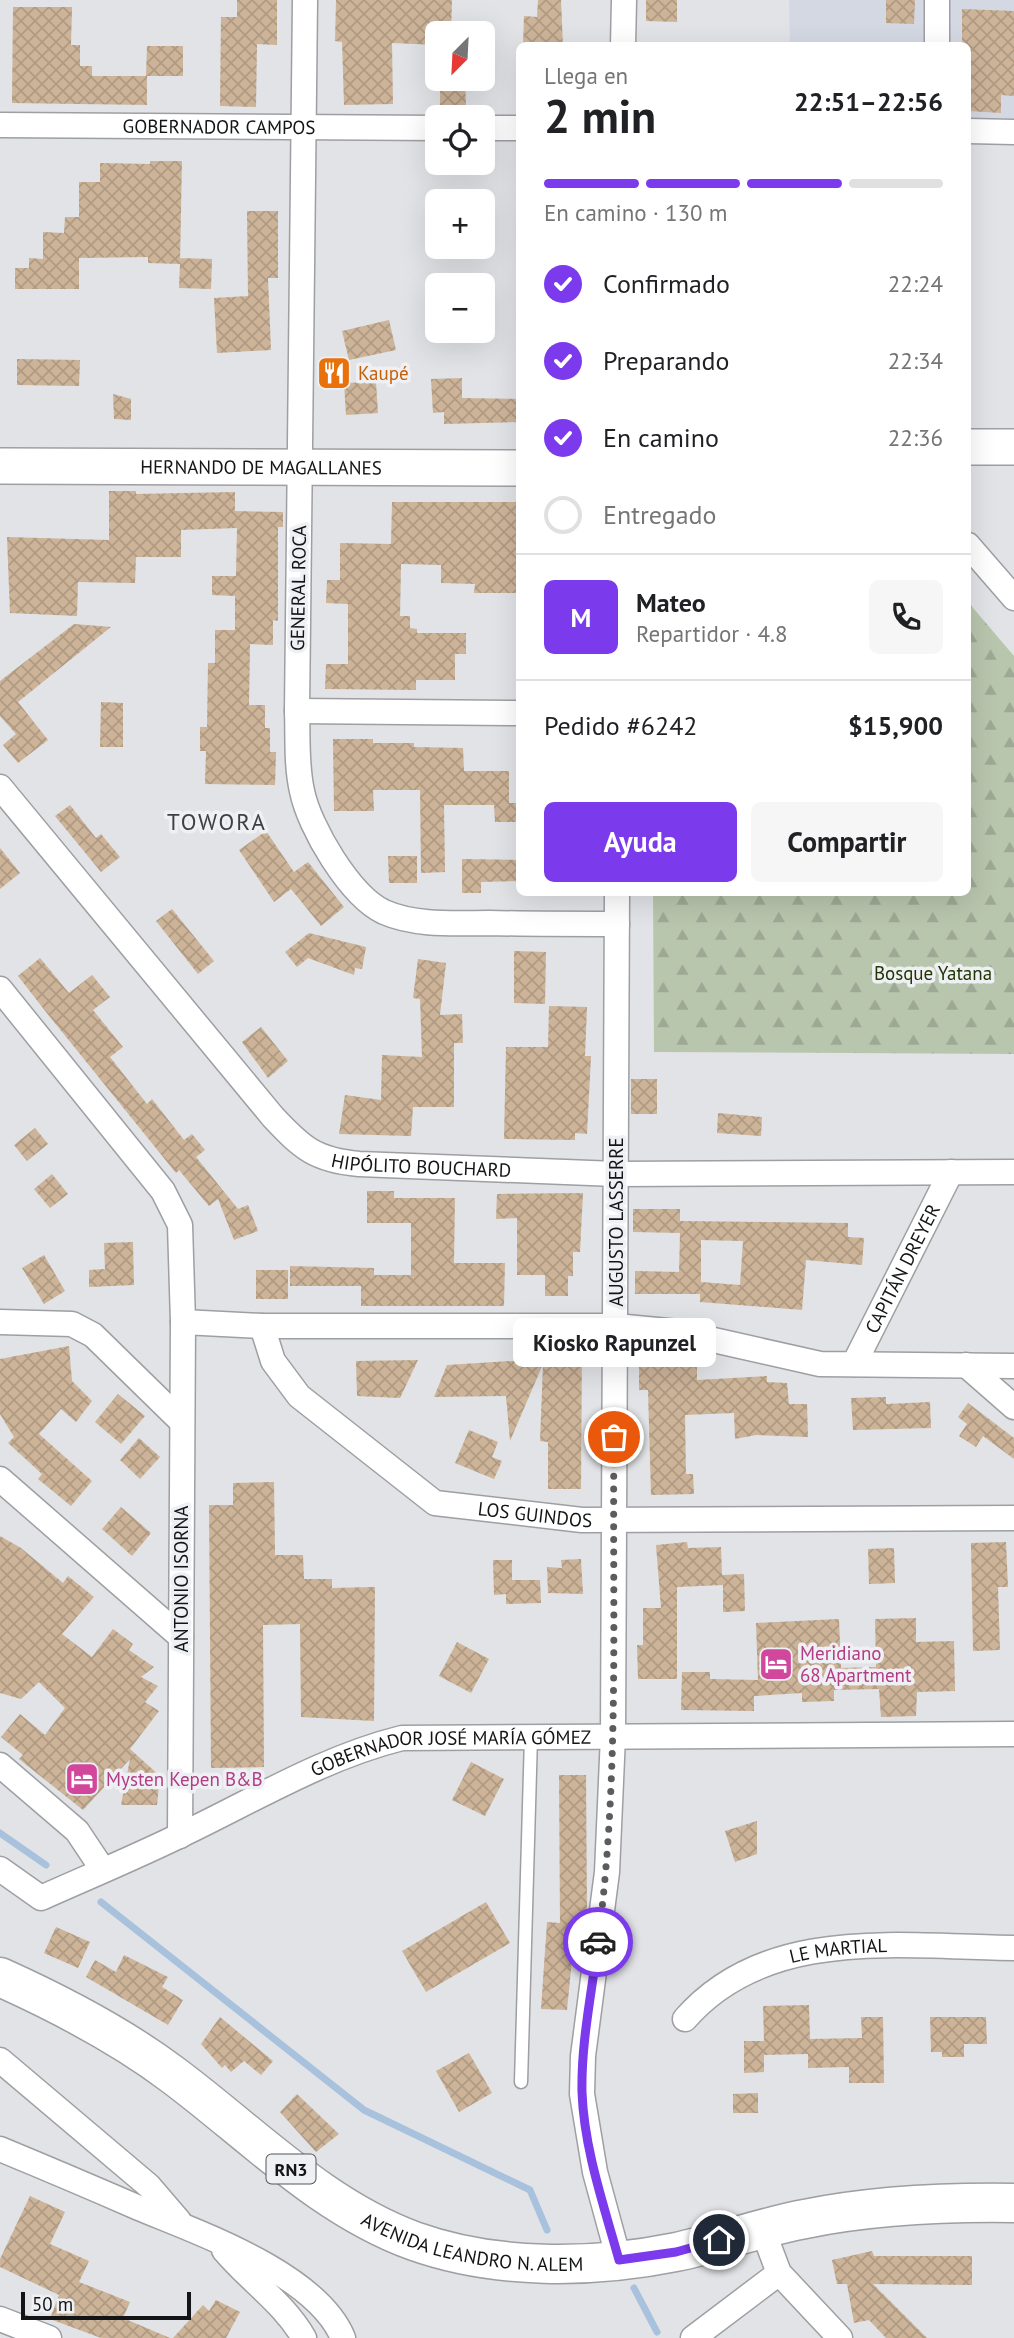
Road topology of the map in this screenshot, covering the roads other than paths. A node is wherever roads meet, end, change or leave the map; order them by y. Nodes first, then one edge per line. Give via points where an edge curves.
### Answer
1 (305, 0) edge
2 (624, 0) edge
3 (937, 0) edge
4 (623, 42) edge
5 (937, 42) edge
6 (0, 125) edge
7 (304, 127) junction
8 (425, 128) edge
9 (495, 128) edge
10 (516, 128) edge
11 (971, 131) edge
12 (1014, 132) edge
13 (0, 443) edge
14 (516, 444) edge
15 (971, 447) edge
16 (1014, 447) edge
17 (300, 455) junction
18 (0, 466) edge
19 (516, 468) edge
20 (971, 470) edge
21 (1014, 470) edge
22 (971, 548) edge
23 (1014, 597) edge
24 (297, 711) junction
25 (516, 713) edge
26 (0, 787) edge
27 (617, 896) edge
28 (617, 924) junction
29 (0, 989) edge
30 (951, 1172) junction
31 (1014, 1172) edge
32 (616, 1174) junction
33 (0, 1322) edge
34 (183, 1322) junction
35 (262, 1326) junction
36 (616, 1326) junction
37 (854, 1364) junction
38 (966, 1365) junction
39 (1014, 1366) edge
40 (1014, 1407) edge
41 (181, 1421) junction
42 (0, 1479) edge
43 (1014, 1518) edge
44 (614, 1520) junction
45 (181, 1637) junction
46 (1014, 1734) edge
47 (612, 1736) junction
48 (531, 1737) junction
49 (0, 1765) edge
50 (180, 1836) junction
51 (0, 1869) edge
52 (103, 1870) junction
53 (1014, 1948) edge
54 (0, 1977) edge
55 (685, 2019) dead end
56 (0, 2060) edge
57 (521, 2082) dead end
58 (0, 2149) edge
59 (1014, 2203) edge
60 (184, 2227) junction
61 (762, 2228) junction
62 (217, 2241) junction
63 (619, 2260) junction
64 (779, 2273) junction
65 (0, 2319) edge
66 (49, 2338) edge
67 (304, 2338) edge
68 (343, 2338) edge
69 (693, 2338) edge
70 (840, 2338) edge

1 - 7 street, GENERAL ROCA
2 - 4 street
3 - 5 street
6 - 7 street, GOBERNADOR CAMPOS
7 - 8 street, GOBERNADOR CAMPOS
7 - 17 street, GENERAL ROCA
9 - 10 street
11 - 12 street
13 - 17 main road, HERNANDO DE MAGALLANES
14 - 17 main road, HERNANDO DE MAGALLANES
15 - 16 main road
17 - 18 main road, HERNANDO DE MAGALLANES
17 - 19 main road, HERNANDO DE MAGALLANES
17 - 24 street, GENERAL ROCA
20 - 21 main road
22 - 23 street
24 - 25 street
24 - 28 street, GENERAL ROCA via 304,804 347,879 366,900 405,919 438,923
26 - 32 street, HIPÓLITO BOUCHARD via 273,1117 315,1156 359,1164
27 - 28 street, AUGUSTO LASSERRE
28 - 32 street, AUGUSTO LASSERRE
29 - 34 street, ANTONIO ISORNA via 163,1191 180,1226
30 - 31 street, HIPÓLITO BOUCHARD
30 - 32 street, HIPÓLITO BOUCHARD
30 - 37 street, CAPITÁN DREYER
32 - 36 street, AUGUSTO LASSERRE
33 - 41 street via 72,1324 93,1335
34 - 35 street
34 - 41 street, ANTONIO ISORNA
35 - 36 street
35 - 44 street, LOS GUINDOS via 273,1361 299,1396 428,1499 447,1506 551,1518
36 - 37 street via 678,1332 820,1364
36 - 44 street, AUGUSTO LASSERRE
37 - 38 street
38 - 39 street
38 - 40 street
41 - 45 street, ANTONIO ISORNA
42 - 45 street
43 - 44 street, LOS GUINDOS
44 - 47 street, AUGUSTO LASSERRE
45 - 50 street, ANTONIO ISORNA
46 - 47 street, GOBERNADOR JOSÉ MARÍA GÓMEZ
47 - 48 street, GOBERNADOR JOSÉ MARÍA GÓMEZ
47 - 63 street, AUGUSTO LASSERRE via 607,1871 582,2094 595,2172
48 - 50 street, GOBERNADOR JOSÉ MARÍA GÓMEZ via 402,1738 377,1744
48 - 57 lane
49 - 52 street via 76,1831
50 - 52 street, GOBERNADOR JOSÉ MARÍA GÓMEZ
51 - 52 street, GOBERNADOR JOSÉ MARÍA GÓMEZ via 41,1898
53 - 55 street, LE MARTIAL via 848,1946 807,1951 758,1966 701,2002
54 - 63 highway, AVENIDA LEANDRO N. ALEM / RN3 via 48,1998 160,2066 306,2182 358,2215 414,2241 469,2256 521,2262
56 - 60 street via 149,2186
58 - 60 street
59 - 61 highway, AVENIDA LEANDRO N. ALEM / RN3 via 875,2208
60 - 62 street
61 - 63 highway, AVENIDA LEANDRO N. ALEM / RN3 via 676,2252
61 - 64 street
62 - 67 street via 291,2316
62 - 68 street via 292,2282 321,2305
64 - 69 street
64 - 70 street
65 - 66 street

